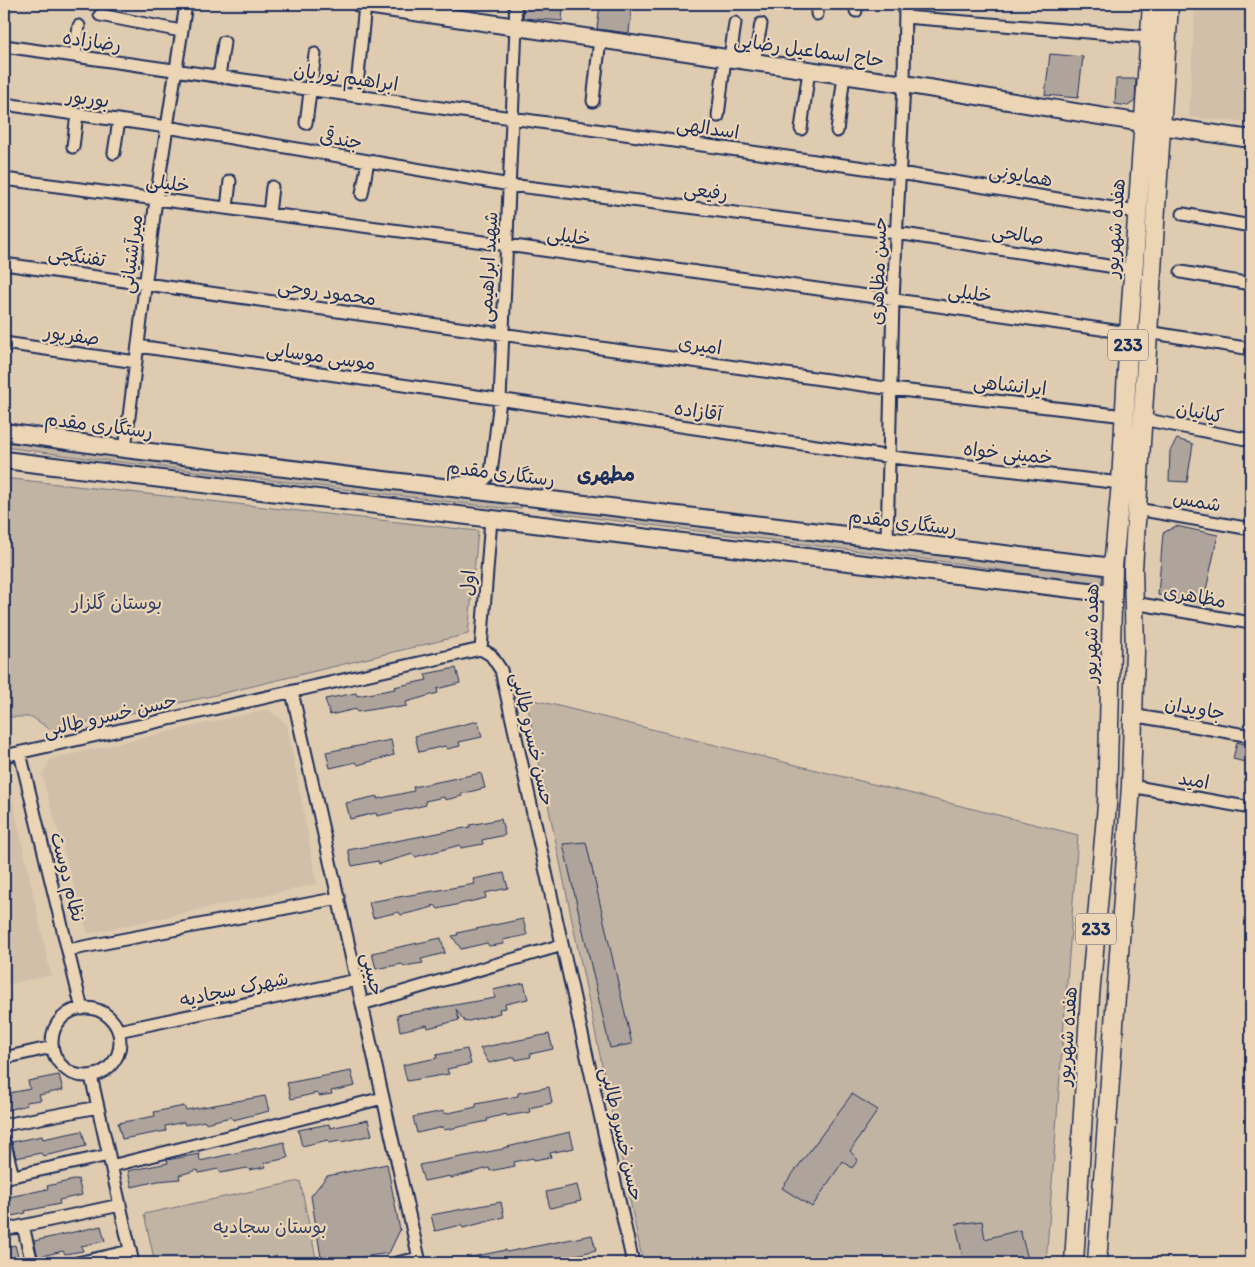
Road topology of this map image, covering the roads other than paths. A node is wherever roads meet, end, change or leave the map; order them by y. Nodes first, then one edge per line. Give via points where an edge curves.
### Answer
1 (186, 4) edge
2 (363, 4) edge
3 (515, 4) edge
4 (905, 4) edge
5 (1152, 4) edge
6 (1169, 4) edge
7 (100, 15) dead end
8 (905, 17) junction
9 (735, 23) dead end
10 (761, 24) dead end
11 (79, 26) dead end
12 (516, 27) junction
13 (181, 31) junction
14 (1149, 37) junction
15 (600, 39) junction
16 (224, 42) dead end
17 (4, 46) edge
18 (315, 54) dead end
19 (75, 56) junction
20 (727, 58) junction
21 (754, 62) junction
22 (176, 70) junction
23 (809, 70) junction
24 (844, 75) junction
25 (219, 77) junction
26 (904, 84) junction
27 (311, 90) junction
28 (356, 96) junction
29 (593, 101) dead end
30 (4, 104) edge
31 (77, 114) junction
32 (718, 116) dead end
33 (512, 119) junction
34 (119, 120) junction
35 (306, 123) dead end
36 (1153, 124) junction
37 (167, 127) junction
38 (801, 129) dead end
39 (837, 131) dead end
40 (1251, 139) edge
41 (73, 147) dead end
42 (114, 153) dead end
43 (368, 161) junction
44 (900, 173) junction
45 (4, 179) edge
46 (230, 181) dead end
47 (510, 185) junction
48 (272, 187) dead end
49 (362, 194) dead end
50 (156, 199) junction
51 (227, 208) junction
52 (1137, 212) junction
53 (269, 214) junction
54 (1183, 214) dead end
55 (1251, 226) edge
56 (897, 233) junction
57 (507, 245) junction
58 (4, 264) edge
59 (1134, 270) junction
60 (1181, 272) dead end
61 (145, 283) junction
62 (1251, 284) edge
63 (894, 300) junction
64 (1148, 332) junction
65 (1129, 333) junction
66 (503, 336) junction
67 (4, 343) edge
68 (138, 346) junction
69 (1251, 349) edge
70 (136, 362) junction
71 (892, 389) junction
72 (500, 400) junction
73 (1125, 416) junction
74 (1142, 419) junction
75 (4, 432) edge
76 (1251, 440) edge
77 (125, 449) junction
78 (891, 457) junction
79 (4, 460) edge
80 (1121, 483) junction
81 (436, 485) junction
82 (533, 497) junction
83 (1137, 509) junction
84 (490, 519) junction
85 (530, 524) junction
86 (1251, 529) edge
87 (887, 540) junction
88 (1114, 567) junction
89 (1133, 569) junction
90 (1113, 594) junction
91 (1134, 600) junction
92 (1251, 623) edge
93 (481, 649) junction
94 (292, 692) junction
95 (1132, 714) junction
96 (1251, 736) edge
97 (20, 753) junction
98 (4, 756) edge
99 (1131, 786) junction
100 (1251, 808) edge
101 (339, 898) junction
102 (562, 945) junction
103 (68, 950) junction
104 (357, 980) junction
105 (362, 1004) junction
106 (82, 1008) junction
107 (118, 1031) junction
108 (52, 1047) junction
109 (4, 1058) edge
110 (91, 1076) junction
111 (383, 1098) junction
112 (98, 1107) junction
113 (4, 1125) edge
114 (4, 1141) edge
115 (110, 1160) junction
116 (8, 1177) edge
117 (120, 1205) junction
118 (23, 1226) junction
119 (4, 1230) edge
120 (130, 1250) junction
121 (420, 1261) edge
122 (32, 1263) edge
123 (77, 1263) edge
124 (133, 1263) edge
125 (396, 1263) edge
126 (633, 1263) edge
127 (1074, 1263) edge
128 (1097, 1263) edge

1 - 13 street, میرآشتیانی
2 - 12 main road, حاج اسماعیل رضایی
2 - 28 street
3 - 12 street, شهید ابراهیمی
4 - 8 street, حسن مظاهری
5 - 14 main road, هفده شهریور / 233
6 - 36 main road, هفده شهریور / 233
7 - 13 street
8 - 14 street
8 - 26 street, حسن مظاهری
9 - 20 street
10 - 21 street
11 - 19 street
12 - 15 main road, حاج اسماعیل رضایی
12 - 33 street, شهید ابراهیمی
13 - 22 street, میرآشتیانی
14 - 36 main road, هفده شهریور / 233
15 - 20 main road, حاج اسماعیل رضایی
15 - 29 street
16 - 25 street
17 - 19 street, رضازاده
18 - 27 street
19 - 22 street, رضازاده
20 - 21 main road, حاج اسماعیل رضایی
20 - 32 street
21 - 23 main road, حاج اسماعیل رضایی
22 - 25 street, ابراهیم نوریان
22 - 37 street, میرآشتیانی
23 - 24 main road, حاج اسماعیل رضایی
23 - 38 street
24 - 26 main road, حاج اسماعیل رضایی
24 - 39 street
25 - 27 street, ابراهیم نوریان
26 - 36 main road, حاج اسماعیل رضایی
26 - 44 street, حسن مظاهری
27 - 28 street, ابراهیم نوریان
27 - 35 street
28 - 33 street, ابراهیم نوریان
30 - 31 street, بوربور
31 - 34 street, بوربور
31 - 41 street
33 - 44 street, اسدالهی
33 - 47 street, شهید ابراهیمی
34 - 37 street, بوربور
34 - 42 street
36 - 40 main road, حاج اسماعیل رضایی
36 - 52 main road, هفده شهریور / 233
36 - 64 main road, هفده شهریور / 233
37 - 43 street, جندقی
37 - 50 street, میرآشتیانی
43 - 47 street, جندقی
43 - 49 street
44 - 52 street, همایونی
44 - 56 street, حسن مظاهری
45 - 50 street, خلیلی
46 - 51 street
47 - 56 street, رفیعی
47 - 57 street, شهید ابراهیمی
48 - 53 street
50 - 51 street, خلیلی
50 - 61 street, میرآشتیانی
51 - 53 street, خلیلی
52 - 59 main road, هفده شهریور / 233
53 - 57 street, خلیلی
54 - 55 street
56 - 59 street, صالحی
56 - 63 street, حسن مظاهری
57 - 63 street, خلیلی
57 - 66 street, شهید ابراهیمی
58 - 61 street, تفننگچی
59 - 65 main road, هفده شهریور / 233
60 - 62 street
61 - 66 street, محمود روحی
61 - 68 street, میرآشتیانی
63 - 65 street, خلیلی
63 - 71 street, حسن مظاهری
64 - 69 street
64 - 74 main road, هفده شهریور / 233
65 - 73 main road, هفده شهریور / 233
66 - 71 street, امیری
66 - 72 street, شهید ابراهیمی
67 - 70 street, صفرپور
68 - 70 street, میرآشتیانی
68 - 72 street, موسی موسایی
70 - 77 street, میرآشتیانی
71 - 73 street, ایرانشاهی
71 - 78 street, حسن مظاهری
72 - 78 street, آقازاده
72 - 81 street, شهید ابراهیمی via 488,477 483,481
73 - 80 main road, هفده شهریور / 233
74 - 76 street, کیانیان
74 - 83 main road, هفده شهریور / 233
75 - 77 main road, رستگاری مقدم
77 - 81 main road, رستگاری مقدم
78 - 80 street, خمینی خواه
78 - 87 street, حسن مظاهری
79 - 84 main road
80 - 88 main road, هفده شهریور / 233
81 - 82 main road, رستگاری مقدم
82 - 85 main road
82 - 87 main road, رستگاری مقدم
83 - 86 street, شمس
83 - 89 main road, هفده شهریور / 233
84 - 85 main road
84 - 93 street, اول
85 - 90 main road
87 - 88 main road, رستگاری مقدم
88 - 89 main road
88 - 90 main road, هفده شهریور / 233
89 - 91 main road, هفده شهریور / 233
90 - 91 main road
90 - 127 main road, هفده شهریور / 233 via 1107,805 1090,996
91 - 92 street, مظاهری
91 - 95 main road, هفده شهریور / 233
93 - 94 street, حسن خسرو طالبی
93 - 102 street, حسن خسرو طالبی via 491,655 501,670
94 - 97 street, حسن خسرو طالبی
94 - 101 street, حبیبی
95 - 96 street, جاویدان
95 - 99 main road, هفده شهریور / 233
97 - 98 street, حسن خسرو طالبی
97 - 103 street, نظام دوست
99 - 100 street, امید
99 - 128 main road, هفده شهریور / 233
101 - 103 street
101 - 104 street, حبیبی
102 - 105 street
102 - 126 street, حسن خسرو طالبی
103 - 106 street, نظام دوست
104 - 105 street, حبیبی
104 - 107 street, شهرک سجادیه
105 - 111 street, حبیبی
106 - 107 street via 103,1013
106 - 108 street via 72,1011 59,1022 52,1036
107 - 110 street via 120,1043 112,1065
108 - 109 street
108 - 110 street via 55,1058 70,1073
110 - 112 street
111 - 115 street
111 - 121 street, حبیبی
112 - 113 street
112 - 115 street
114 - 116 street
115 - 116 street
115 - 117 street
117 - 118 street
117 - 120 street
118 - 119 street
118 - 122 street
120 - 123 street
120 - 124 street
121 - 125 street

